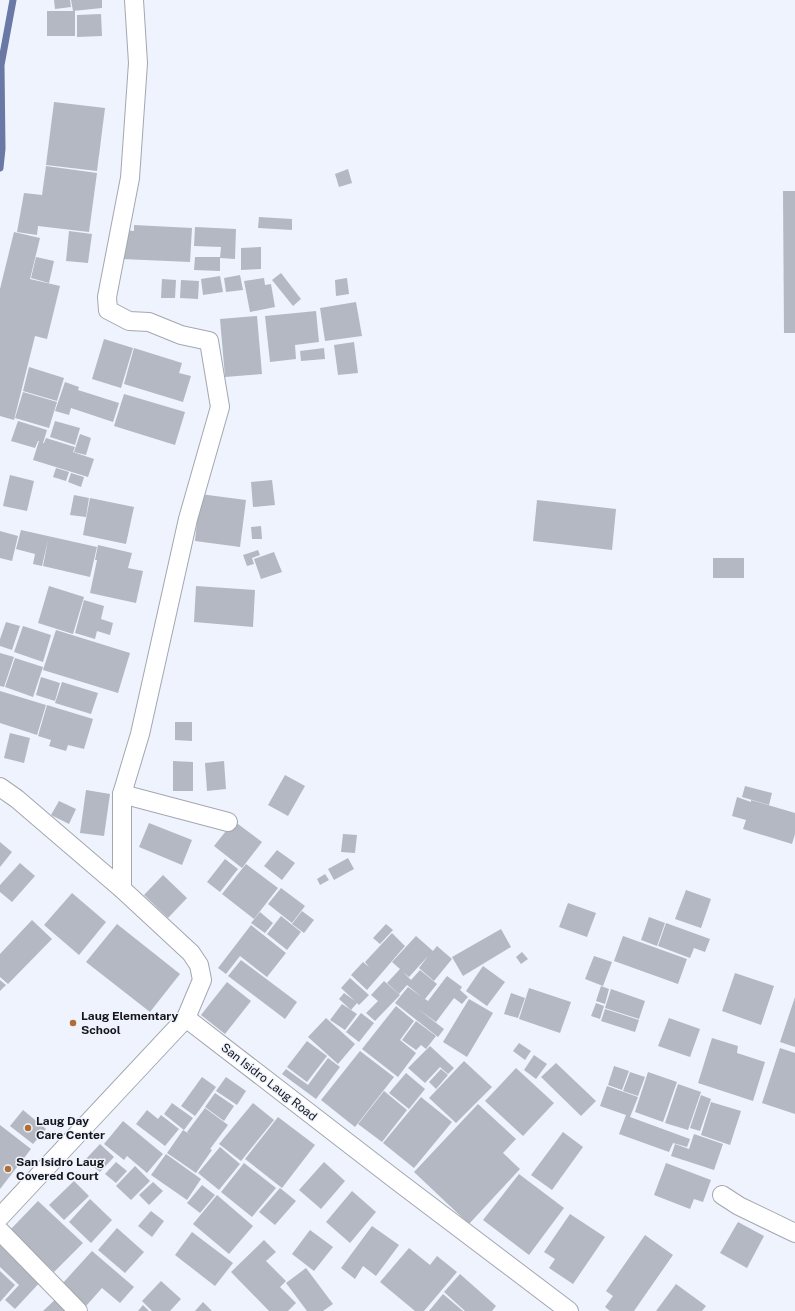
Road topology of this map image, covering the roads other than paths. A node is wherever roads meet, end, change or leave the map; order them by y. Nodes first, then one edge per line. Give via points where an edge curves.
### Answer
1 (134, 0) edge
2 (0, 787) edge
3 (122, 794) junction
4 (228, 822) dead end
5 (122, 889) junction
6 (186, 1018) junction
7 (722, 1195) dead end
8 (0, 1216) edge
9 (0, 1231) edge
10 (795, 1234) edge
11 (78, 1311) edge
12 (569, 1311) edge

1 - 3 street via 138,63 130,178 107,297 108,310 129,321 149,322 181,335 209,341 220,407 188,519 140,734
2 - 5 street
3 - 4 street
3 - 5 street
5 - 6 street via 191,953 199,965 202,980
6 - 8 street
6 - 12 street, San Isidro Laug Road
7 - 10 street
9 - 11 street

